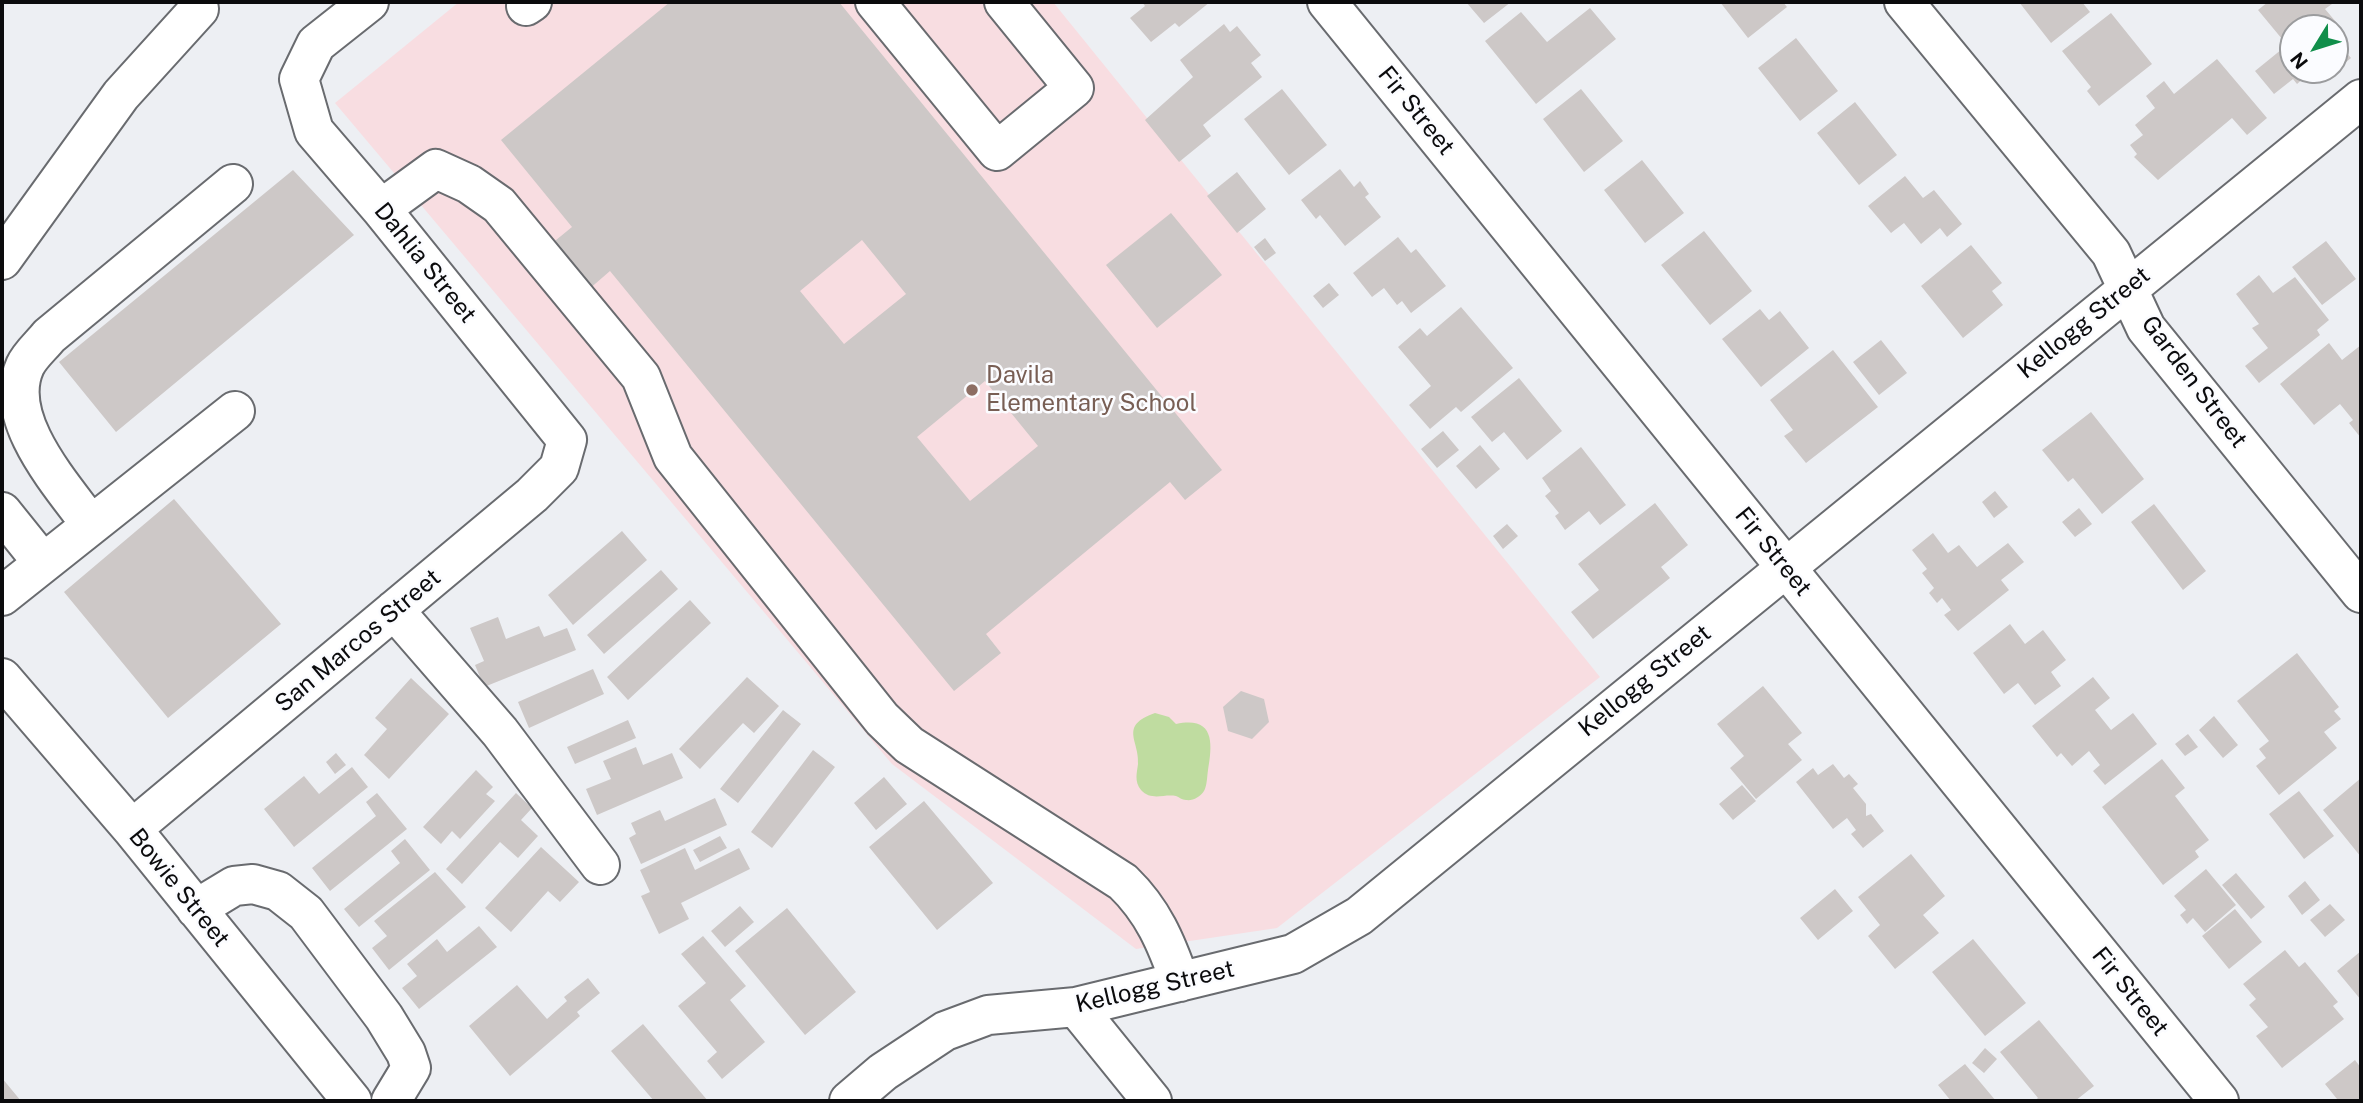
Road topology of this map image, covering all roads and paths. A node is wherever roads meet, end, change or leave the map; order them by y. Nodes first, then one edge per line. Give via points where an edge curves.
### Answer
1 (369, 2) edge
2 (875, 2) edge
3 (1004, 2) edge
4 (1327, 2) edge
5 (1904, 2) edge
6 (199, 9) dead end
7 (2361, 99) edge
8 (233, 184) dead end
9 (381, 209) junction
10 (2, 260) edge
11 (2129, 287) junction
12 (235, 411) dead end
13 (567, 440) joint
14 (2, 512) edge
15 (91, 525) junction
16 (43, 563) junction
17 (1785, 567) junction
18 (2361, 593) edge
19 (2, 596) edge
20 (394, 610) junction
21 (2, 678) edge
22 (132, 829) junction
23 (600, 865) dead end
24 (196, 909) junction
25 (1180, 982) junction
26 (1076, 1007) junction
27 (352, 1101) edge
28 (391, 1101) edge
29 (849, 1101) edge
30 (1152, 1101) edge
31 (2219, 1101) edge

1 - 9 street, Dahlia Street via 316,44 299,79 314,131
2 - 3 street via 997,151 1074,88
4 - 17 street, Fir Street
5 - 11 street, Garden Street via 2111,253
6 - 10 street via 121,95
7 - 11 street, Kellogg Street
8 - 15 street via 49,336 25,365 19,390 23,417 39,453
9 - 13 street, Dahlia Street
9 - 25 street via 436,169 499,205 641,377 673,457 881,719 909,745 1123,882 1145,903 1162,932
11 - 17 street, Kellogg Street
11 - 18 street, Garden Street via 2146,328
12 - 15 street
13 - 20 street, San Marcos Street via 559,468 532,495
14 - 16 street
15 - 16 street
16 - 19 street
17 - 25 street, Kellogg Street via 1359,916 1293,954
17 - 31 street, Fir Street
20 - 22 street, San Marcos Street
20 - 23 street via 500,732
21 - 22 street, Bowie Street
22 - 24 street, Bowie Street
24 - 27 street, Bowie Street
24 - 28 street via 234,886 253,884 278,891 306,913 406,1053 411,1068
25 - 26 street, Kellogg Street
26 - 29 street, Kellogg Street via 988,1015 945,1031
26 - 30 street

